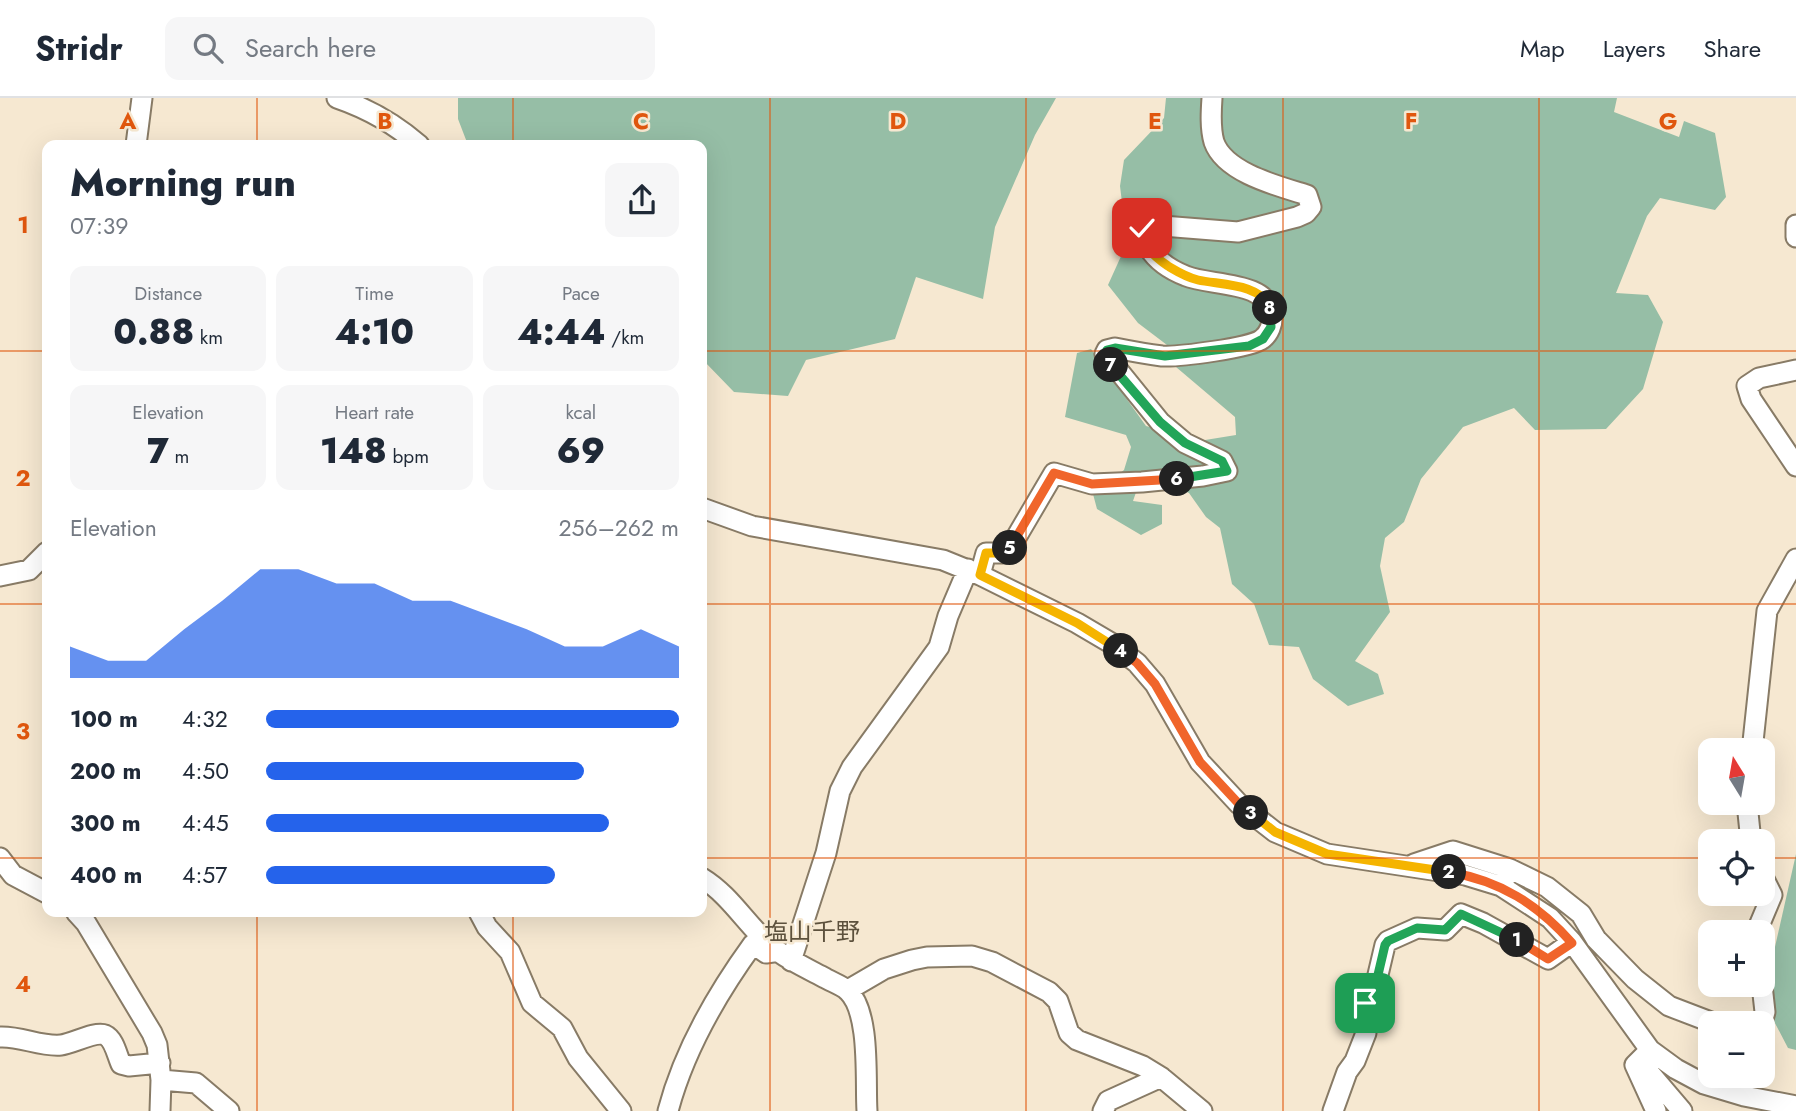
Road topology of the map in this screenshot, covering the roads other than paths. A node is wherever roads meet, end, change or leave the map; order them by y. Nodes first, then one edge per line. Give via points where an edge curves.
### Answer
1 (142, 98) edge
2 (337, 98) edge
3 (1212, 98) edge
4 (137, 140) edge
5 (414, 140) edge
6 (1796, 225) edge
7 (1796, 237) edge
8 (1796, 370) edge
9 (1796, 466) edge
10 (707, 510) edge
11 (42, 557) edge
12 (1796, 559) edge
13 (974, 572) junction
14 (0, 576) edge
15 (1753, 738) edge
16 (0, 858) edge
17 (1506, 878) junction
18 (707, 882) edge
19 (42, 890) edge
20 (81, 917) edge
21 (482, 917) edge
22 (1572, 943) junction
23 (784, 956) junction
24 (848, 990) junction
25 (1698, 1017) edge
26 (0, 1037) edge
27 (1644, 1055) junction
28 (160, 1072) junction
29 (1161, 1077) junction
30 (1796, 1106) edge
31 (160, 1111) edge
32 (229, 1111) edge
33 (621, 1111) edge
34 (668, 1111) edge
35 (867, 1111) edge
36 (1103, 1111) edge
37 (1202, 1111) edge
38 (1333, 1111) edge
39 (1656, 1111) edge
40 (1682, 1111) edge

1 - 4 street
2 - 5 street via 397,125
3 - 13 street via 1212,132 1225,159 1256,178 1307,195 1311,207 1297,217 1238,232 1150,225 1142,228 1144,242 1151,254 1184,276 1226,282 1262,296 1270,305 1271,327 1263,339 1249,346 1165,356 1115,348 1105,354 1160,422 1185,443 1222,461 1227,471 1092,484 1054,473 1007,553 986,553
6 - 7 street
8 - 9 street via 1759,378 1747,386
10 - 13 street via 752,526 915,554
11 - 14 street via 29,570
12 - 15 street via 1767,611
13 - 17 street via 1077,623 1137,663 1155,684 1200,762 1239,804 1275,832 1327,854
13 - 23 street via 948,616 939,648 840,791 826,853
16 - 19 street via 13,875
17 - 22 street
17 - 25 street via 1547,887 1581,914 1596,939 1635,979 1669,1006
18 - 23 street via 727,896
20 - 28 street via 152,1033
21 - 33 street via 510,952 532,1003 562,1028 578,1058
22 - 27 street
22 - 38 street via 1548,959 1461,914 1445,930 1417,928 1388,941 1365,1003 1366,1033
23 - 24 street
23 - 34 street via 766,953 753,944 724,984 680,1070
24 - 29 street via 884,969 912,960 972,956 1049,992 1077,1041
24 - 35 street via 856,1002 866,1045
26 - 28 street via 64,1045 105,1035 121,1064
27 - 30 street via 1704,1084
27 - 39 street via 1635,1065
27 - 40 street
28 - 31 street
28 - 32 street via 196,1083
29 - 36 street via 1108,1101
29 - 37 street

